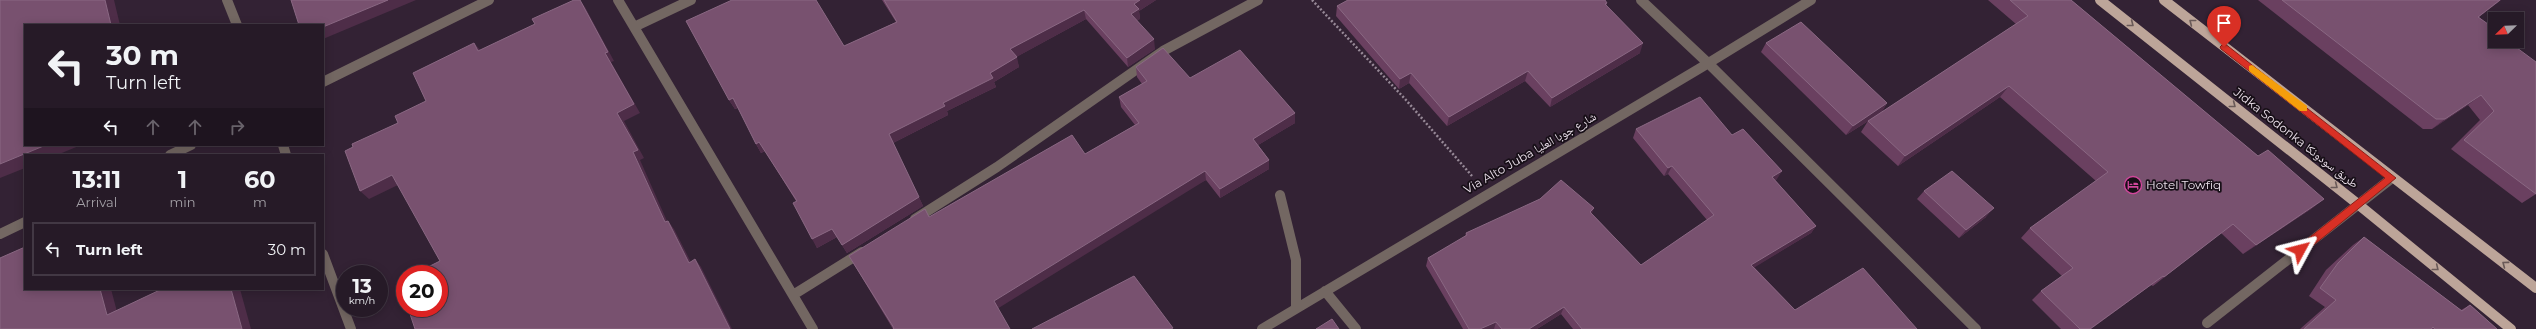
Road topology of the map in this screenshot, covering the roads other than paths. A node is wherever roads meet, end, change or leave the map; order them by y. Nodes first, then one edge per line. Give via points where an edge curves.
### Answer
1 (227, 0) edge
2 (490, 0) edge
3 (618, 0) edge
4 (691, 0) edge
5 (1258, 0) edge
6 (1641, 0) edge
7 (1811, 0) edge
8 (2100, 0) edge
9 (2164, 0) edge
10 (236, 24) edge
11 (634, 28) junction
12 (1710, 65) junction
13 (324, 82) edge
14 (189, 146) edge
15 (172, 154) edge
16 (2392, 178) junction
17 (1280, 196) dead end
18 (2359, 205) junction
19 (24, 222) edge
20 (905, 224) edge
21 (0, 234) edge
22 (872, 245) edge
23 (324, 257) edge
24 (2536, 288) edge
25 (1325, 292) junction
26 (793, 295) junction
27 (1296, 306) junction
28 (2207, 323) dead end
29 (351, 329) edge
30 (813, 329) edge
31 (1262, 329) edge
32 (1356, 329) edge
33 (1976, 329) edge
34 (2510, 329) edge

1 - 10 street
2 - 13 street
3 - 11 street
4 - 11 street
5 - 20 street via 1163,51 997,167
6 - 12 street
7 - 12 street, Via Alto Juba شارع جوبا العليا
8 -> 18 main road, Jidka Sodonka طريق سودونكا
16 -> 9 main road
11 - 26 street
12 - 25 street, Via Alto Juba شارع جوبا العليا via 1486,193
12 - 33 street
14 - 15 street
16 - 18 street
24 -> 16 main road
17 - 27 street via 1296,260
18 - 28 street
18 -> 34 main road, Jidka Sodonka طريق سودونكا
19 - 21 street
22 - 26 street
23 - 29 street
25 - 27 street, Via Alto Juba شارع جوبا العليا
25 - 32 street
26 - 30 street
27 - 31 street, Via Alto Juba شارع جوبا العليا

